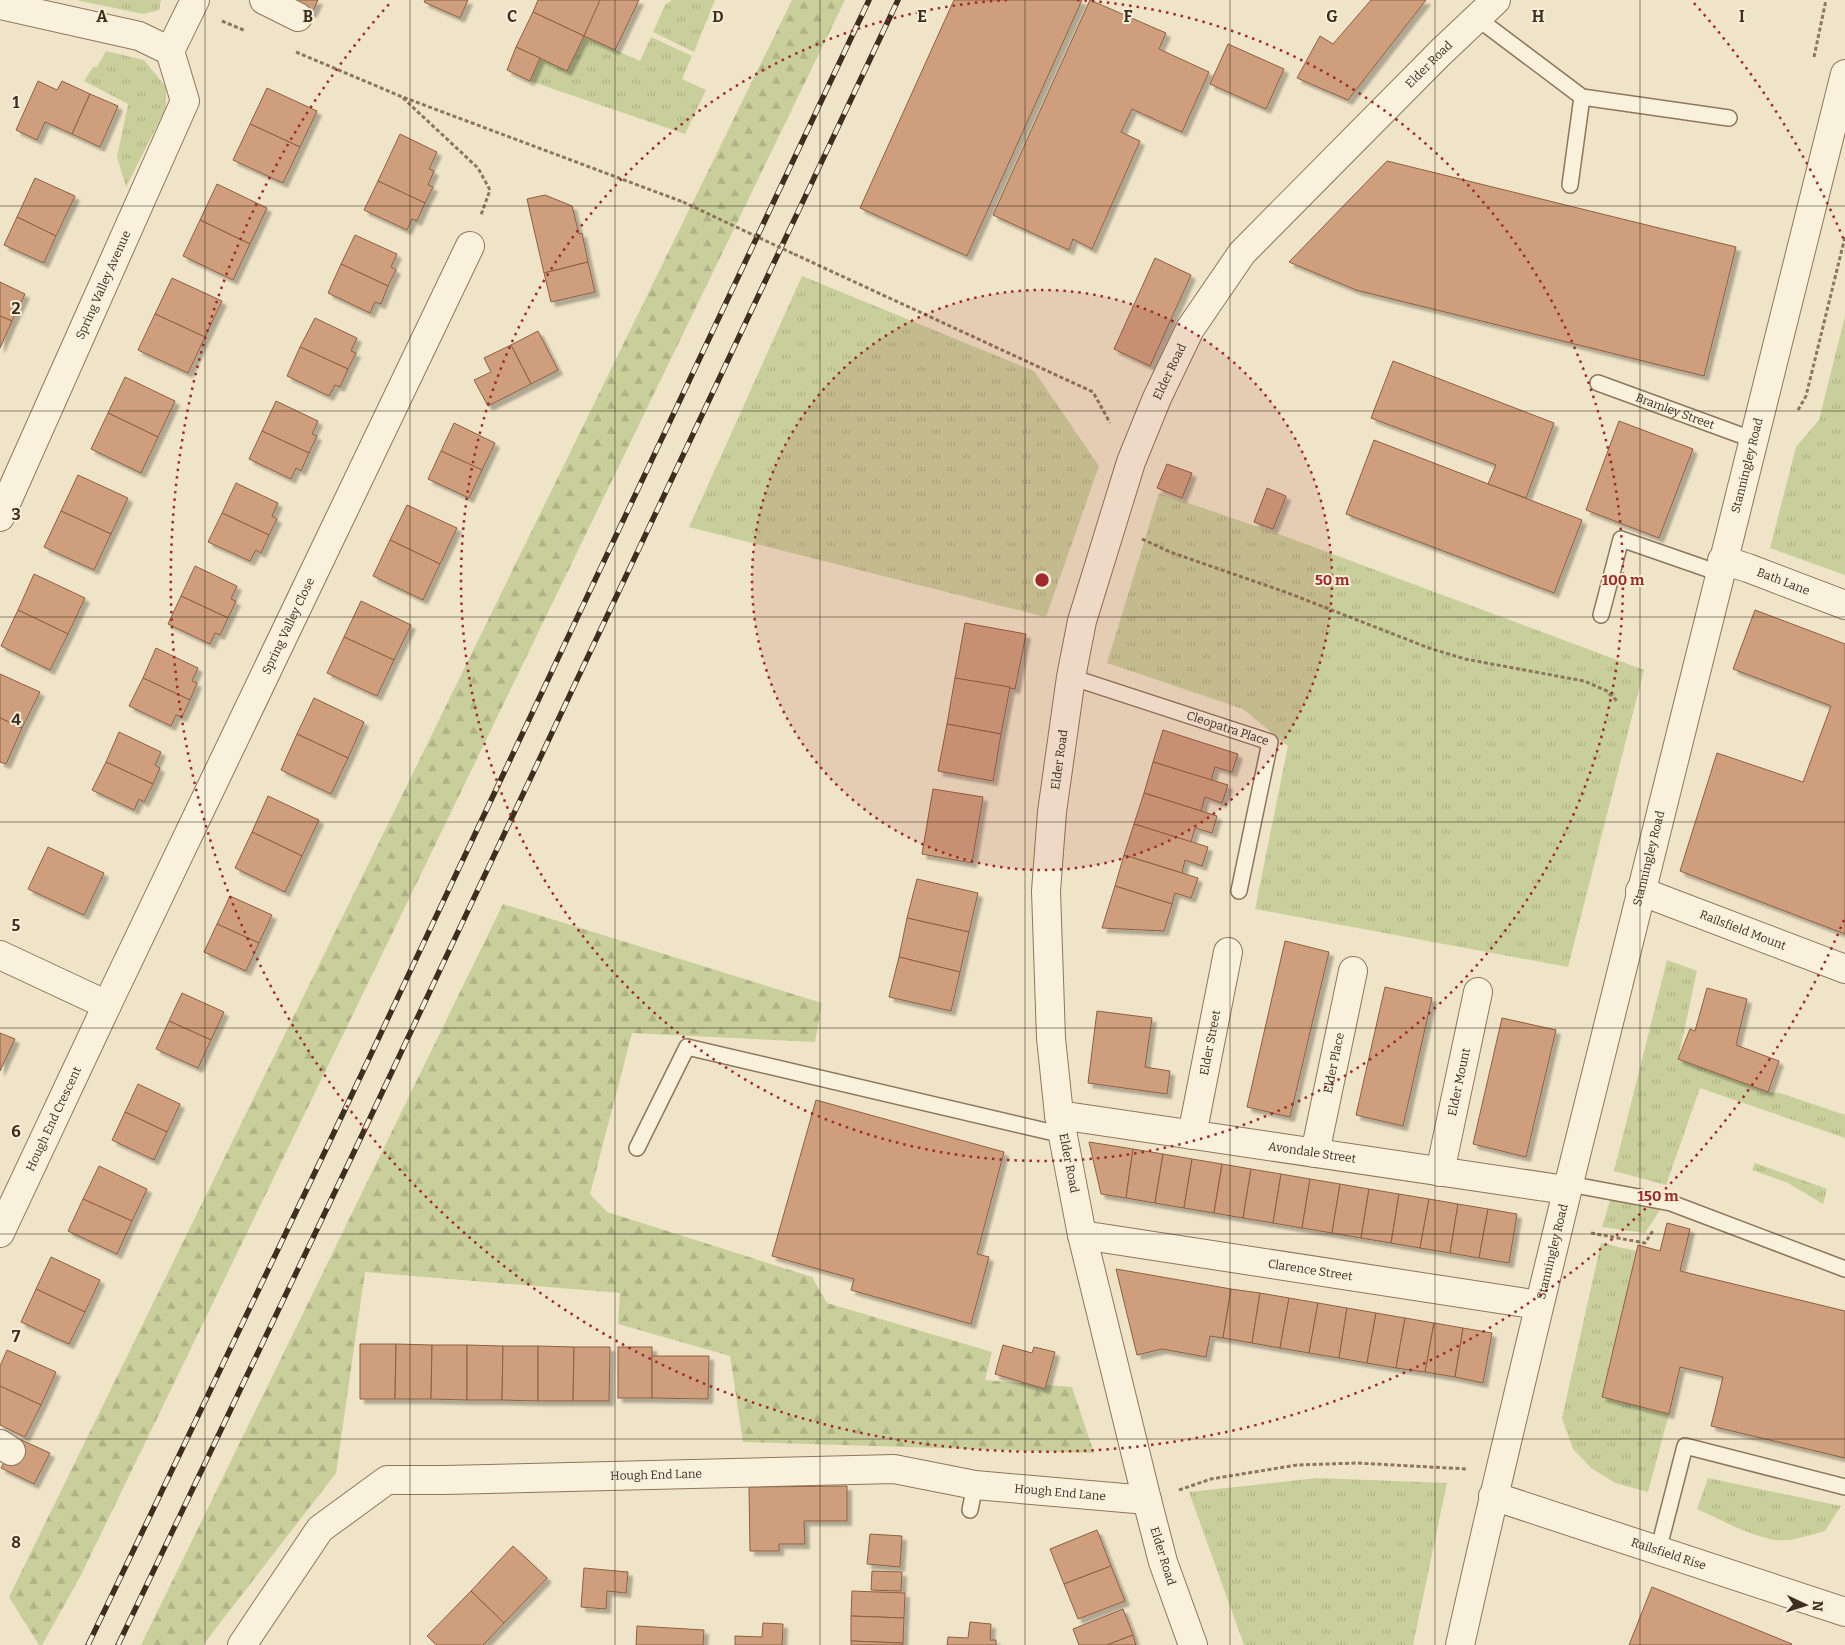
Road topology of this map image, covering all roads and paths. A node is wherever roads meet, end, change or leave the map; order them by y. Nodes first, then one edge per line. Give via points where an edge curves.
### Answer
1 (264, 0) edge
2 (193, 4) edge
3 (0, 5) edge
4 (1486, 9) edge
5 (298, 17) dead end
6 (249, 32) dead end
7 (170, 50) junction
8 (294, 51) dead end
9 (1845, 74) edge
10 (400, 96) junction
11 (1582, 97) junction
12 (1729, 118) dead end
13 (1570, 185) dead end
14 (470, 246) joint
15 (1598, 383) dead end
16 (1754, 440) junction
17 (1131, 462) junction
18 (0, 517) edge
19 (1135, 535) dead end
20 (1721, 567) junction
21 (1845, 605) edge
22 (1600, 615) dead end
23 (1071, 677) junction
24 (1618, 702) dead end
25 (1239, 891) dead end
26 (1640, 891) junction
27 (1228, 952) dead end
28 (0, 955) edge
29 (1845, 969) edge
30 (1353, 971) dead end
31 (1478, 992) dead end
32 (107, 1005) junction
33 (1061, 1125) junction
34 (1192, 1135) junction
35 (636, 1148) dead end
36 (1315, 1153) junction
37 (1440, 1172) junction
38 (1567, 1187) junction
39 (1671, 1204) junction
40 (0, 1233) edge
41 (1588, 1233) dead end
42 (1082, 1235) junction
43 (1845, 1270) edge
44 (1539, 1305) junction
45 (1438, 1468) dead end
46 (1845, 1486) edge
47 (1493, 1496) junction
48 (1147, 1500) junction
49 (1658, 1550) junction
50 (1843, 1606) edge
51 (242, 1645) edge
52 (1192, 1645) edge
53 (1460, 1645) edge

1 - 5 street
2 - 6 path
2 - 7 street
3 - 7 street via 139,36
4 - 11 lane
4 - 17 street, Elder Road via 1242,253 1190,329
7 - 18 street, Spring Valley Avenue via 185,101
8 - 10 path
9 - 16 street, Stanningley Road
10 - 14 path via 478,168 490,190
10 - 17 path, bridge via 683,202 1093,392
11 - 12 lane
11 - 13 lane
14 - 32 street, Spring Valley Close
15 - 16 lane, Bramley Street
16 - 20 street, Stanningley Road
17 - 23 street, Elder Road via 1082,621
19 - 24 path via 1170,552 1288,593 1429,648 1465,659 1584,681 1607,691
20 - 21 street, Bath Lane via 1748,568
20 - 22 lane via 1621,540
20 - 26 street, Stanningley Road
23 - 25 lane, Cleopatra Place via 1270,742
23 - 33 street, Elder Road via 1052,812 1046,891 1051,1038
26 - 29 street, Railsfield Mount
26 - 38 street, Stanningley Road
27 - 34 street, Elder Street
28 - 32 street
30 - 36 street, Elder Place
31 - 37 street, Elder Mount
32 - 40 street, Hough End Crescent
33 - 34 street, Avondale Street
33 - 35 lane via 687,1047
33 - 42 street, Elder Road
34 - 36 street, Avondale Street
36 - 37 street, Avondale Street
37 - 38 street, Avondale Street
38 - 39 lane
38 - 44 street, Stanningley Road
39 - 41 path via 1645,1243
39 - 43 lane
42 - 44 street, Clarence Street
42 - 48 street, Elder Road
44 - 47 street, Stanningley Road
45 - 48 path via 1357,1463 1297,1465 1211,1479
46 - 49 lane via 1685,1446
47 - 49 street, Railsfield Rise
47 - 53 street, Stanningley Road
48 - 51 street, Hough End Lane via 972,1497 894,1469 386,1480 320,1529
48 - 52 street, Elder Road via 1163,1562
49 - 50 street, Railsfield Rise

